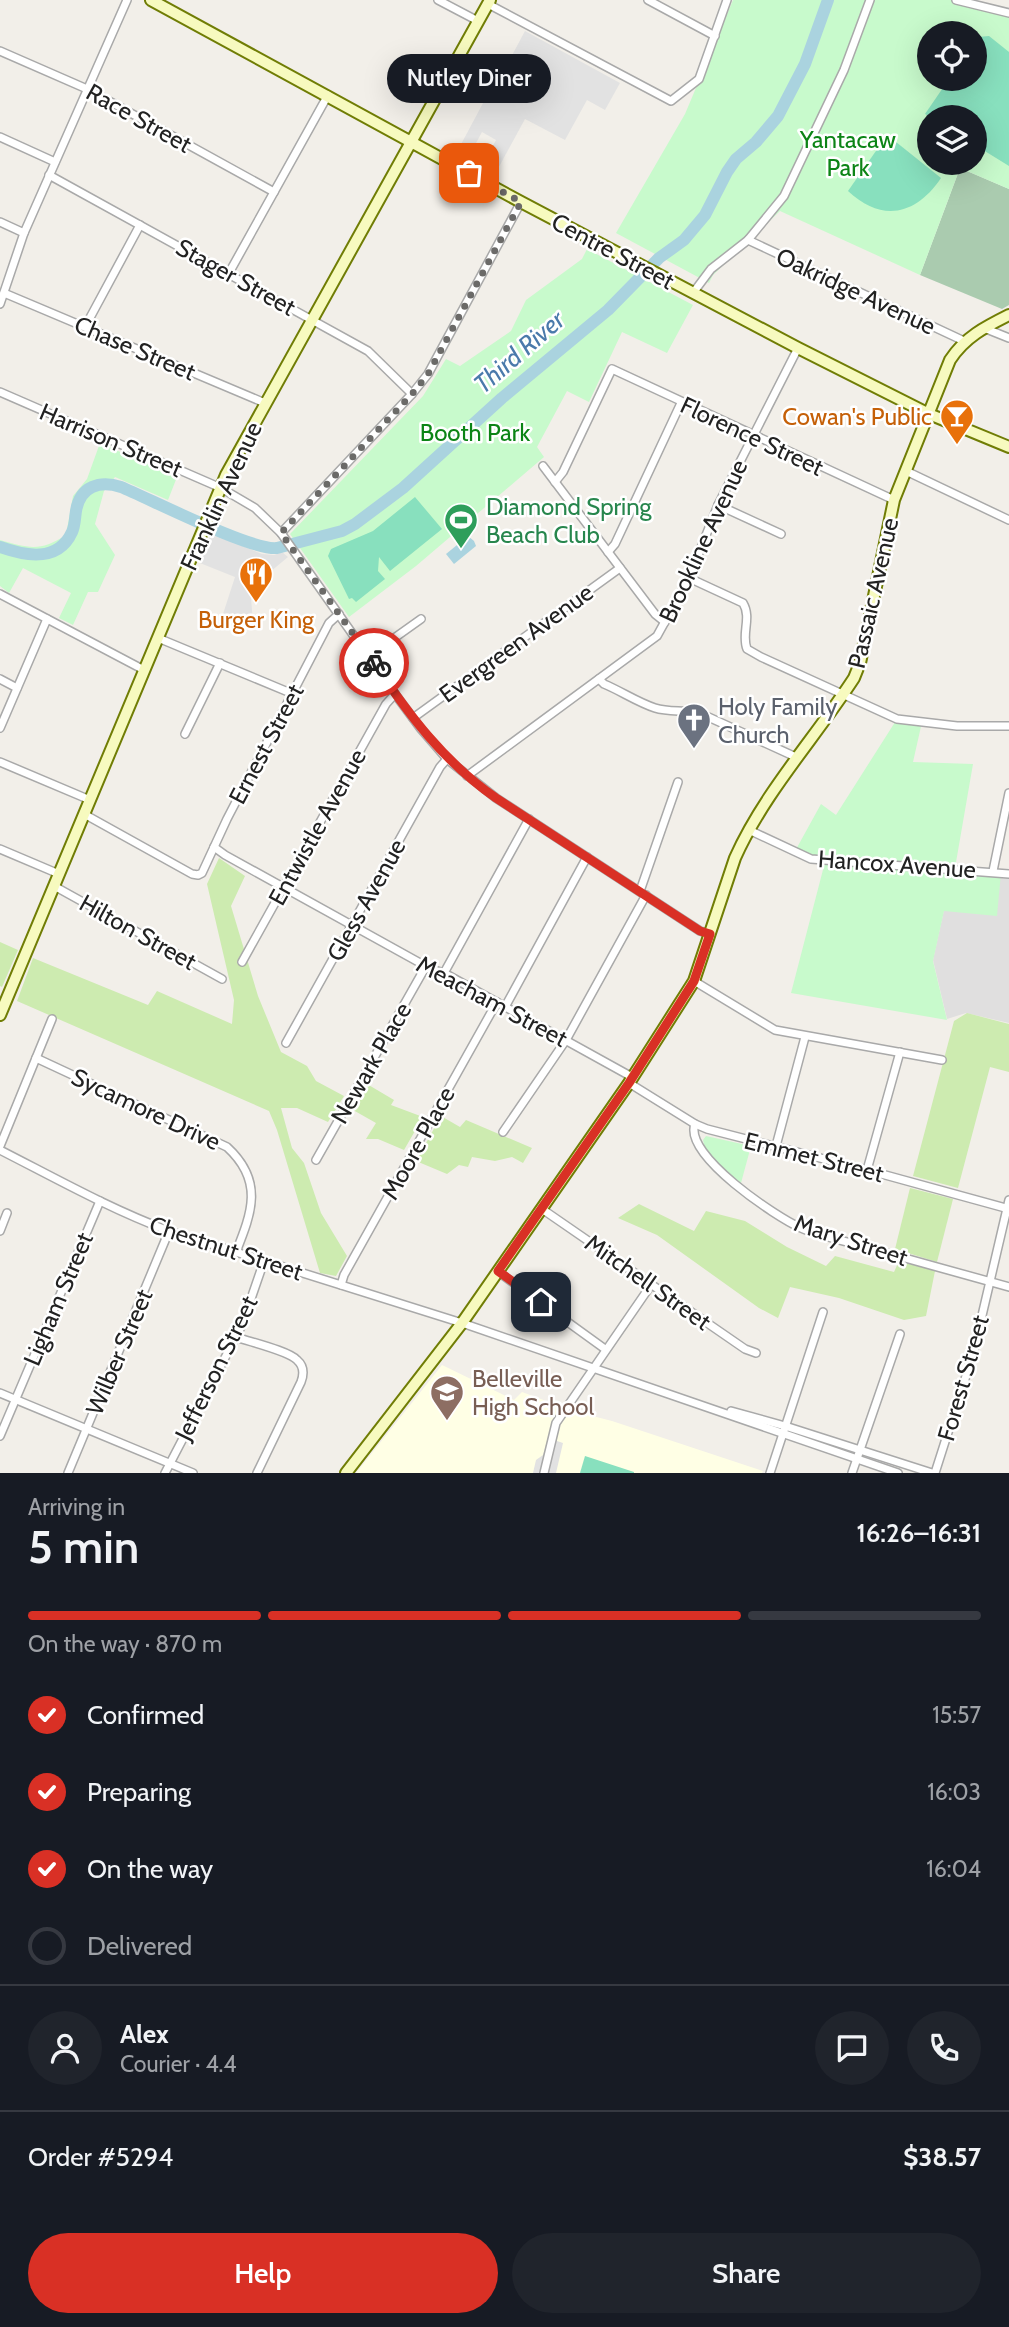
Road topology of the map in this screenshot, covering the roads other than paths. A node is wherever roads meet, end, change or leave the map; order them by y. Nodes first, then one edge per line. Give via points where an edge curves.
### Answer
1 (127, 0) edge
2 (151, 0) edge
3 (438, 0) edge
4 (648, 0) edge
5 (727, 0) edge
6 (870, 0) edge
7 (956, 0) edge
8 (489, 2) edge
9 (1009, 13) edge
10 (478, 21) junction
11 (715, 36) junction
12 (0, 51) edge
13 (87, 89) junction
14 (328, 95) junction
15 (0, 138) edge
16 (411, 142) junction
17 (55, 162) junction
18 (49, 176) junction
19 (274, 192) junction
20 (521, 202) junction
21 (0, 222) edge
22 (141, 225) junction
23 (24, 233) junction
24 (748, 240) junction
25 (229, 273) junction
26 (4, 293) junction
27 (693, 293) junction
28 (0, 304) edge
29 (1009, 315) edge
30 (312, 319) junction
31 (85, 327) junction
32 (984, 328) junction
33 (1009, 338) edge
34 (964, 341) junction
35 (798, 348) junction
36 (0, 392) edge
37 (412, 394) junction
38 (265, 403) junction
39 (681, 403) junction
40 (929, 414) junction
41 (753, 436) junction
42 (1009, 447) edge
43 (543, 467) dead end
44 (906, 471) junction
45 (555, 482) junction
46 (221, 488) junction
47 (894, 500) junction
48 (718, 505) junction
49 (1009, 520) edge
50 (781, 534) dead end
51 (282, 535) junction
52 (608, 552) junction
53 (620, 568) junction
54 (689, 578) junction
55 (0, 594) edge
56 (339, 614) junction
57 (47, 618) junction
58 (421, 619) dead end
59 (665, 622) junction
60 (158, 638) junction
61 (369, 656) junction
62 (220, 663) junction
63 (144, 670) junction
64 (0, 679) edge
65 (599, 679) junction
66 (17, 688) junction
67 (293, 694) junction
68 (395, 694) junction
69 (844, 694) junction
70 (413, 718) junction
71 (1009, 726) edge
72 (0, 728) edge
73 (185, 734) dead end
74 (447, 758) junction
75 (798, 758) junction
76 (0, 762) edge
77 (467, 776) junction
78 (678, 782) dead end
79 (1009, 793) edge
80 (90, 800) junction
81 (84, 814) junction
82 (529, 819) junction
83 (748, 830) junction
84 (214, 847) junction
85 (0, 849) edge
86 (587, 857) junction
87 (993, 871) junction
88 (59, 874) junction
89 (1009, 874) edge
90 (54, 886) junction
91 (285, 887) junction
92 (643, 893) junction
93 (352, 925) junction
94 (710, 934) junction
95 (242, 962) dead end
96 (426, 966) junction
97 (444, 972) junction
98 (222, 979) dead end
99 (694, 981) junction
100 (501, 1004) junction
101 (0, 1015) edge
102 (52, 1018) dead end
103 (805, 1037) junction
104 (566, 1040) junction
105 (286, 1043) dead end
106 (900, 1052) junction
107 (36, 1058) junction
108 (942, 1060) dead end
109 (631, 1080) junction
110 (695, 1124) junction
111 (503, 1132) dead end
112 (776, 1146) junction
113 (0, 1148) edge
114 (316, 1160) dead end
115 (867, 1170) junction
116 (100, 1201) junction
117 (1008, 1206) edge
118 (542, 1209) junction
119 (7, 1213) dead end
120 (0, 1231) edge
121 (169, 1231) junction
122 (236, 1252) junction
123 (264, 1261) junction
124 (498, 1271) junction
125 (990, 1282) junction
126 (341, 1285) junction
127 (651, 1285) junction
128 (1009, 1287) edge
129 (823, 1312) dead end
130 (462, 1323) junction
131 (900, 1334) dead end
132 (236, 1337) junction
133 (605, 1349) junction
134 (756, 1353) dead end
135 (592, 1369) junction
136 (0, 1393) edge
137 (15, 1399) junction
138 (690, 1400) junction
139 (785, 1426) junction
140 (87, 1428) junction
141 (782, 1434) junction
142 (0, 1436) edge
143 (860, 1450) junction
144 (856, 1460) junction
145 (170, 1463) junction
146 (68, 1473) edge
147 (165, 1473) edge
148 (193, 1473) edge
149 (257, 1473) edge
150 (346, 1473) edge
151 (544, 1473) edge
152 (770, 1473) edge
153 (852, 1473) edge
154 (898, 1473) edge
155 (933, 1473) edge

1 - 13 street
2 - 14 street, Centre Street
3 - 10 street
4 - 11 street
5 - 11 street
6 - 24 street via 844,70 784,196
7 - 9 street
8 - 10 street, Franklin Avenue
8 - 11 street via 671,101 699,79
10 - 16 street, Franklin Avenue
12 - 13 street, Race Street
13 - 17 street
13 - 19 street, Race Street
14 - 16 street, Centre Street
14 - 19 street
15 - 17 street
16 - 20 street, Centre Street
16 - 30 street, Franklin Avenue
17 - 18 street
18 - 22 street, Stager Street
18 - 23 street
19 - 25 street
20 - 27 street, Centre Street
20 - 37 street via 428,374
21 - 23 street
22 - 25 street, Stager Street
22 - 31 street
23 - 26 street
24 - 27 street via 711,269
24 - 34 street, Oakridge Avenue
25 - 30 street, Stager Street
26 - 28 street
26 - 31 street, Chase Street
27 - 35 street, Centre Street
29 - 32 street, Passaic Avenue
30 - 37 street, Stager Street via 368,351
30 - 38 street, Franklin Avenue
31 - 38 street, Chase Street
32 - 33 street
32 - 34 street, Passaic Avenue
34 - 40 street, Passaic Avenue via 950,360
35 - 40 street, Centre Street
35 - 41 street, Brookline Avenue
36 - 46 street, Harrison Street
37 - 51 street
38 - 46 street, Franklin Avenue
39 - 41 street, Florence Street
39 - 45 street, Florence Street via 612,369
39 - 52 street, Evergreen Avenue
40 - 42 street, Centre Street
40 - 44 street, Passaic Avenue
41 - 47 street, Florence Street
41 - 48 street, Brookline Avenue
43 - 45 street
44 - 47 street, Passaic Avenue
44 - 49 street
45 - 52 street
46 - 51 street, Harrison Street via 255,508
46 - 60 street, Franklin Avenue
47 - 69 street, Passaic Avenue via 860,663
48 - 50 street
48 - 54 street, Brookline Avenue
51 - 56 street, Harrison Street
52 - 53 street
53 - 59 street
53 - 70 street, Evergreen Avenue
54 - 59 street, Brookline Avenue
54 - 69 street via 743,603 747,649
55 - 57 street
56 - 61 street, Harrison Street
56 - 67 street, Ernest Street via 329,623
57 - 63 street
57 - 66 street
58 - 61 street
59 - 65 street, Brookline Avenue via 654,639
60 - 62 street
60 - 63 street, Franklin Avenue
61 - 68 street, Harrison Street
62 - 67 street
62 - 73 street
63 - 80 street, Franklin Avenue
64 - 66 street
65 - 75 street via 651,706 704,715
65 - 77 street, Brookline Avenue
66 - 72 street
67 - 84 street, Ernest Street
68 - 70 street, Harrison Street
68 - 91 street, Entwistle Avenue
69 - 71 street via 897,719
69 - 75 street, Passaic Avenue
70 - 74 street, Harrison Street
74 - 77 street, Harrison Street
74 - 93 street, Gless Avenue
75 - 83 street, Passaic Avenue
76 - 80 street
77 - 82 street, Harrison Street
78 - 92 street
79 - 87 street
80 - 81 street, Franklin Avenue
81 - 84 street, Ernest Street via 192,874 202,873
81 - 88 street, Franklin Avenue
82 - 86 street, Harrison Street
82 - 97 street
83 - 87 street, Hancox Avenue via 794,853 825,861
83 - 94 street, Passaic Avenue
84 - 91 street, Meacham Street
85 - 88 street
86 - 92 street, Harrison Street
86 - 100 street, Moore Place
87 - 89 street, Hancox Avenue
88 - 90 street, Franklin Avenue
90 - 98 street, Hilton Street
90 - 101 street, Franklin Avenue
91 - 93 street, Meacham Street
91 - 95 street, Entwistle Avenue
92 - 94 street, Harrison Street
92 - 104 street
93 - 96 street, Meacham Street
93 - 105 street, Gless Avenue
94 - 99 street, Passaic Avenue
96 - 97 street, Meacham Street
96 - 114 street, Newark Place
97 - 100 street, Meacham Street
99 - 103 street via 775,1030
99 - 109 street, Passaic Avenue
100 - 104 street, Meacham Street
100 - 126 street, Moore Place
102 - 107 street
103 - 106 street
103 - 112 street
104 - 109 street, Meacham Street
104 - 111 street
106 - 108 street
106 - 115 street
107 - 113 street
107 - 122 street, Sycamore Drive via 228,1147 248,1176 252,1196 250,1217
109 - 110 street, Emmet Street
109 - 118 street, Passaic Avenue
110 - 112 street, Emmet Street
110 - 125 street, Mary Street via 693,1133 716,1168 799,1227
112 - 115 street, Emmet Street
113 - 116 street, Chestnut Street
115 - 117 street, Emmet Street
116 - 121 street, Chestnut Street
116 - 137 street, Ligham Street
117 - 125 street, Forest Street
118 - 124 street, Passaic Avenue
118 - 127 street, Mitchell Street
119 - 120 street
121 - 122 street, Chestnut Street
121 - 140 street, Wilber Street
122 - 123 street, Chestnut Street
123 - 126 street, Chestnut Street
123 - 132 street, Jefferson Street
124 - 130 street, Passaic Avenue
124 - 133 street
125 - 128 street, Mary Street
125 - 155 street, Forest Street via 973,1353
126 - 130 street, Chestnut Street
127 - 133 street
127 - 134 street, Mitchell Street
129 - 139 street
130 - 135 street, Chestnut Street
130 - 150 street, Passaic Avenue
131 - 143 street
132 - 145 street, Jefferson Street
132 - 149 street via 293,1356 303,1370
133 - 135 street
135 - 138 street, Chestnut Street
135 - 151 street via 556,1423
136 - 137 street
137 - 140 street
137 - 142 street, Ligham Street
138 - 139 street
138 - 141 street
139 - 141 street
139 - 143 street
140 - 145 street
140 - 146 street, Wilber Street
141 - 144 street
141 - 152 street
143 - 144 street
143 - 155 street
144 - 153 street
144 - 154 street
145 - 147 street, Jefferson Street
145 - 148 street

